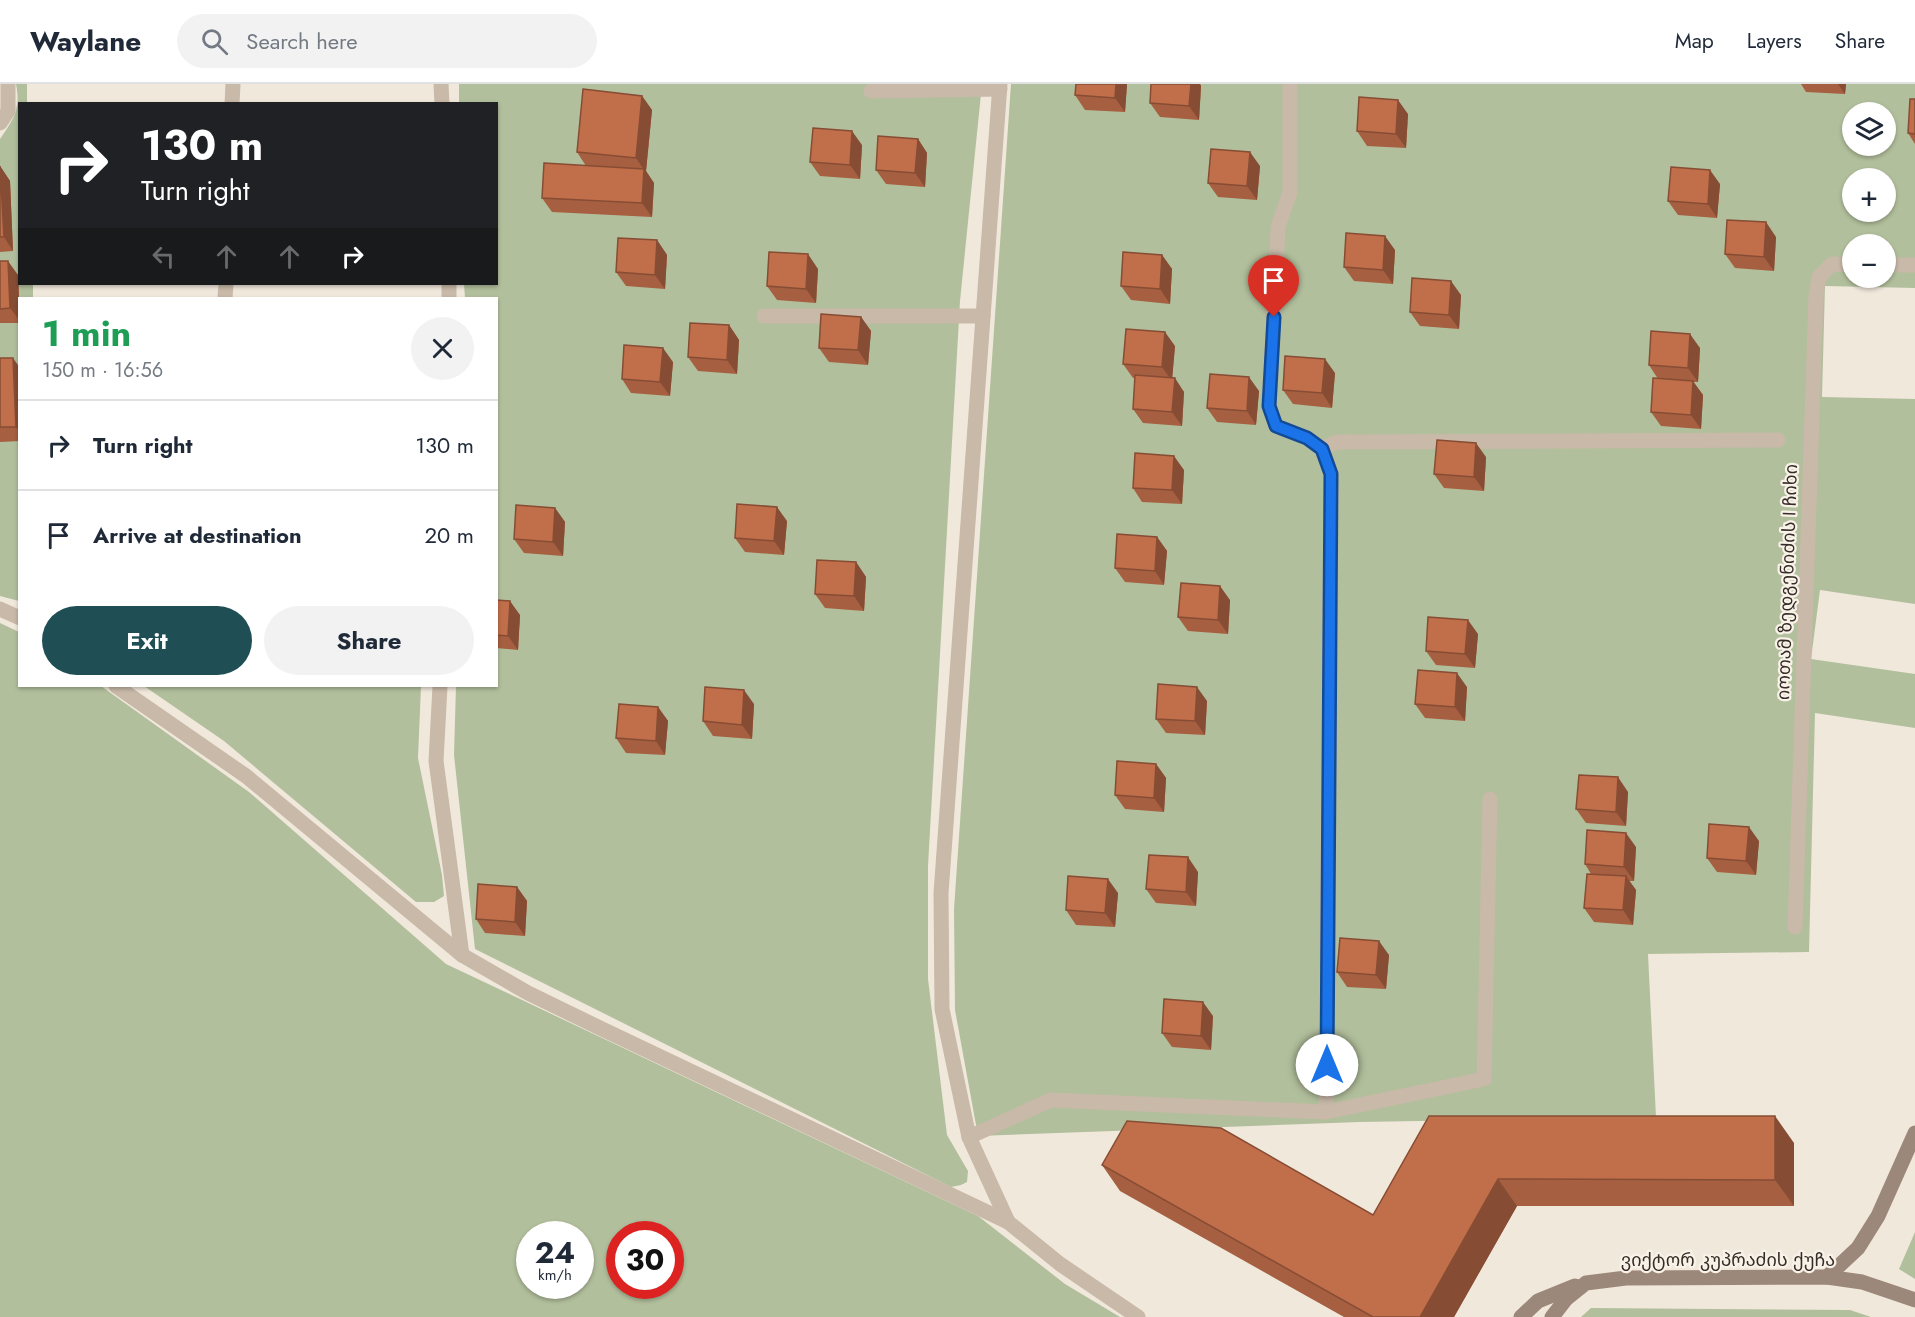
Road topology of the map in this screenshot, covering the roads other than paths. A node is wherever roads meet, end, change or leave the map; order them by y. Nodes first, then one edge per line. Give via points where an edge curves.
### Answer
1 (8, 84) edge
2 (233, 84) edge
3 (441, 84) edge
4 (1290, 84) edge
5 (1000, 86) edge
6 (871, 91) dead end
7 (232, 102) edge
8 (442, 102) edge
9 (0, 123) edge
10 (1842, 264) edge
11 (1896, 265) edge
12 (1915, 265) edge
13 (764, 316) dead end
14 (984, 316) junction
15 (1778, 440) dead end
16 (1322, 449) junction
17 (0, 609) edge
18 (18, 617) edge
19 (117, 687) edge
20 (440, 687) edge
21 (1490, 799) dead end
22 (1795, 927) dead end
23 (462, 956) junction
24 (1326, 1112) junction
25 (1915, 1133) edge
26 (969, 1137) junction
27 (1008, 1222) junction
28 (1827, 1277) junction
29 (1586, 1282) junction
30 (1915, 1300) edge
31 (1138, 1317) edge
32 (1521, 1317) edge
33 (1552, 1317) edge

1 - 9 street via 8,111
2 - 7 street
3 - 8 street
4 - 16 street via 1290,192 1278,227 1269,406 1276,426 1307,438
5 - 6 street
5 - 14 street
10 - 22 street, იოთამ ზედგენიძის I ჩიხი via 1832,264 1819,277 1816,295
11 - 12 street
13 - 14 street
14 - 26 street via 941,893 942,1009
15 - 16 street via 1337,442
16 - 24 street via 1331,474
17 - 18 street
19 - 23 street via 246,776
20 - 23 street via 436,761
21 - 24 street via 1484,1079
23 - 27 street via 528,993
24 - 26 street via 1051,1100
25 - 28 main road via 1873,1224 1858,1248
26 - 27 street
27 - 31 street via 1060,1264
28 - 29 main road, ვიქტორ კუპრაძის ქუჩა via 1626,1278
28 - 30 main road, ვიქტორ კუპრაძის ქუჩა via 1863,1282
29 - 32 main road, ვიქტორ კუპრაძის ქუჩა via 1538,1302
29 - 33 main road

